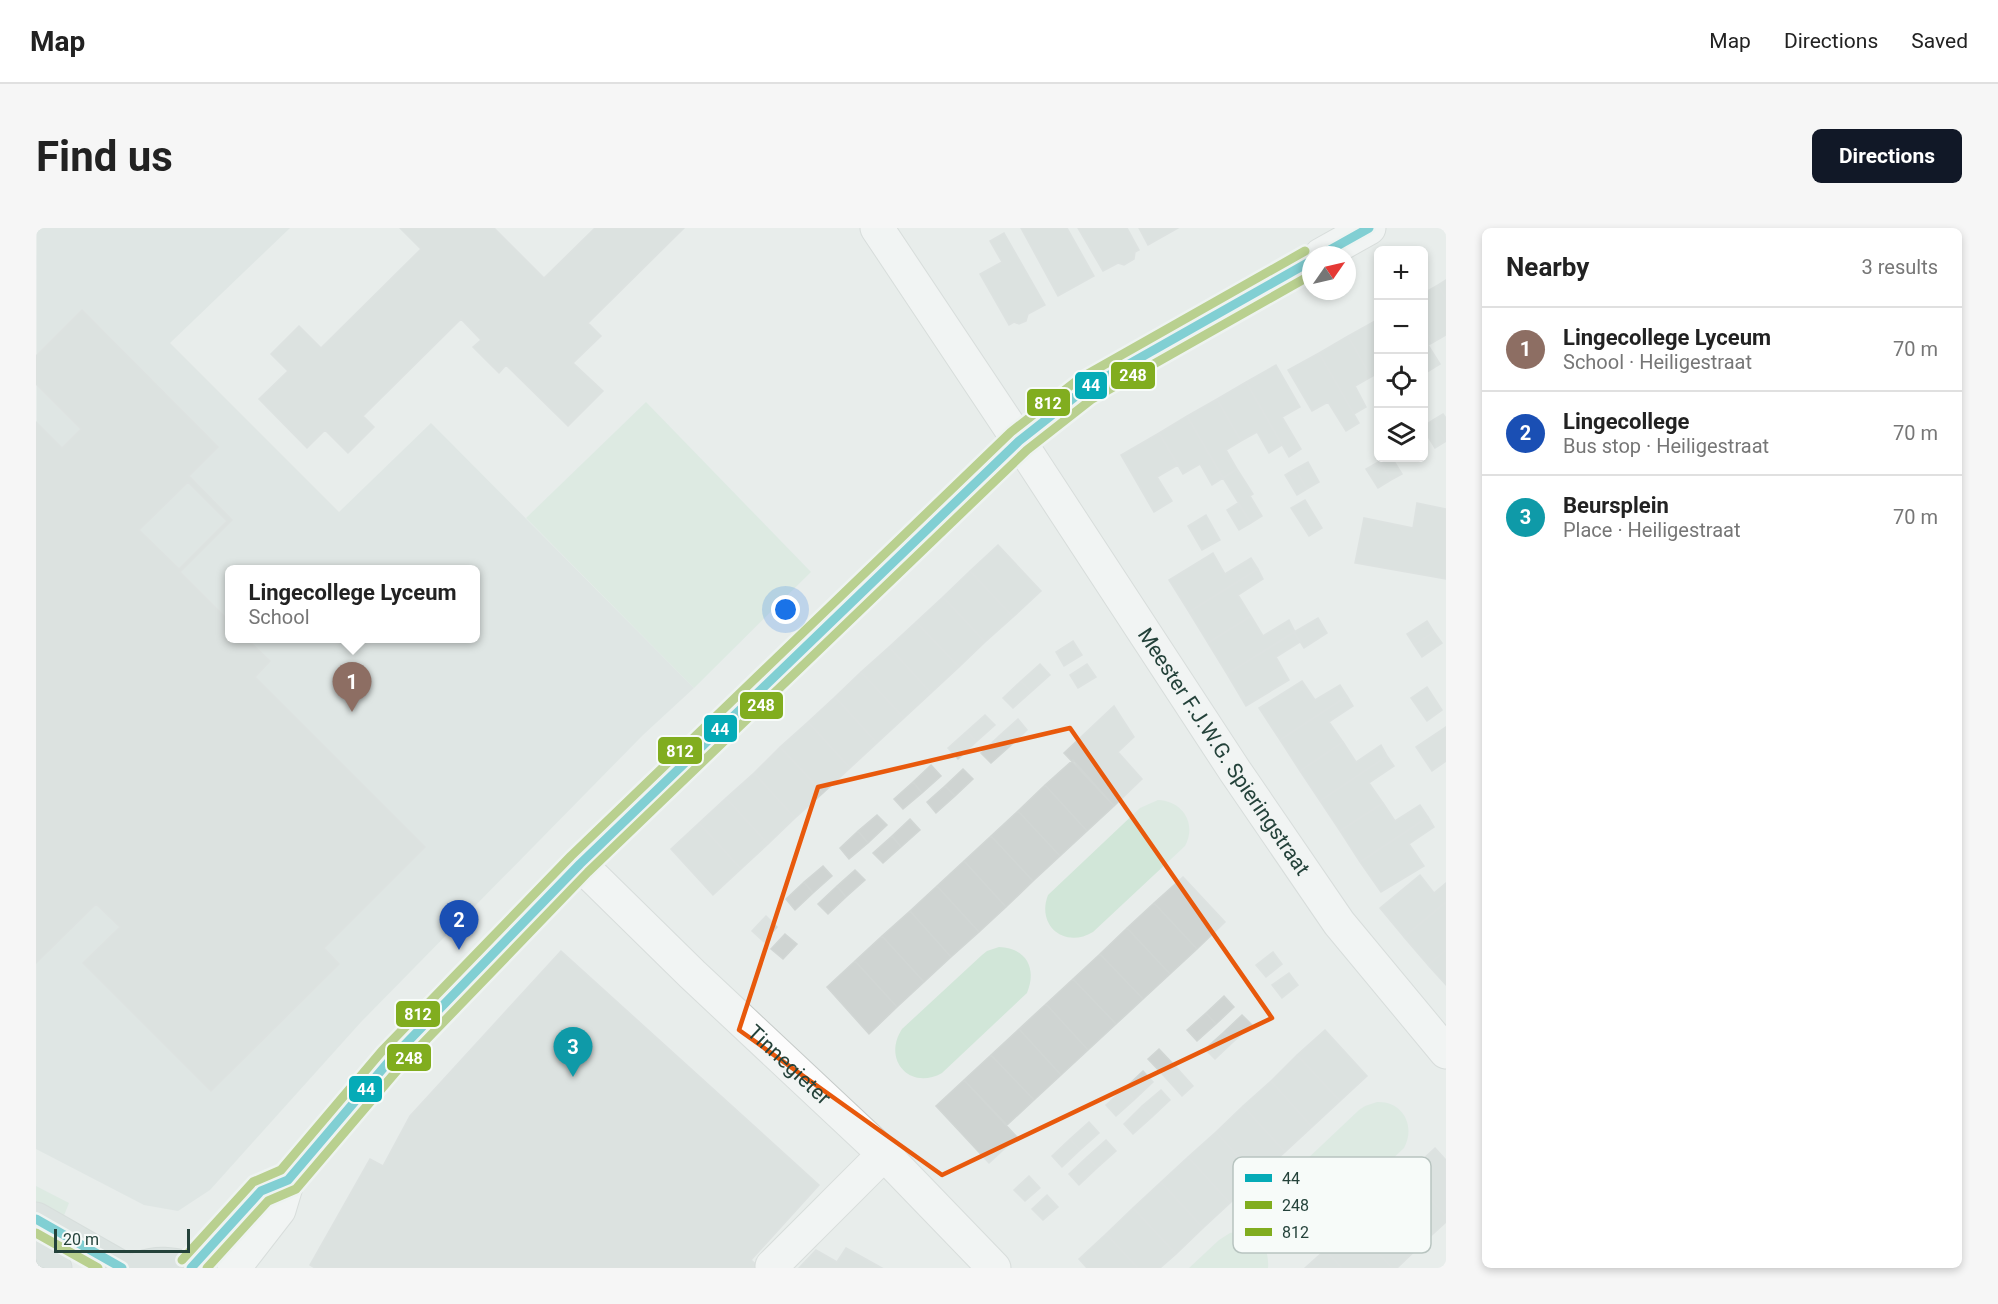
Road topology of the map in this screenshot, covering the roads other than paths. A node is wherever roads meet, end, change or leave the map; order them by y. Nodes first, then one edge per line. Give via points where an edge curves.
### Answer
1 (878, 228) edge
2 (1369, 228) edge
3 (1337, 246) edge
4 (1302, 266) edge
5 (1019, 441) junction
6 (580, 864) junction
7 (1446, 1052) edge
8 (884, 1154) junction
9 (288, 1180) junction
10 (36, 1219) edge
11 (36, 1257) edge
12 (772, 1266) dead end
13 (54, 1268) edge
14 (122, 1268) edge
15 (141, 1268) edge
16 (189, 1268) edge
17 (234, 1268) edge
18 (994, 1268) edge

1 - 5 street, Meester F.J.W.G. Spieringstraat
2 - 3 street
4 - 5 street via 1085,389
5 - 6 street
5 - 7 street, Meester F.J.W.G. Spieringstraat via 1228,762 1339,923
6 - 8 street, Tinnegieter
6 - 9 street via 391,1059
8 - 12 street
8 - 18 street, Tinnegieter
9 - 16 street via 261,1191
9 - 17 street via 279,1210
10 - 14 main road
11 - 13 main road
15 - 16 main road via 170,1263

